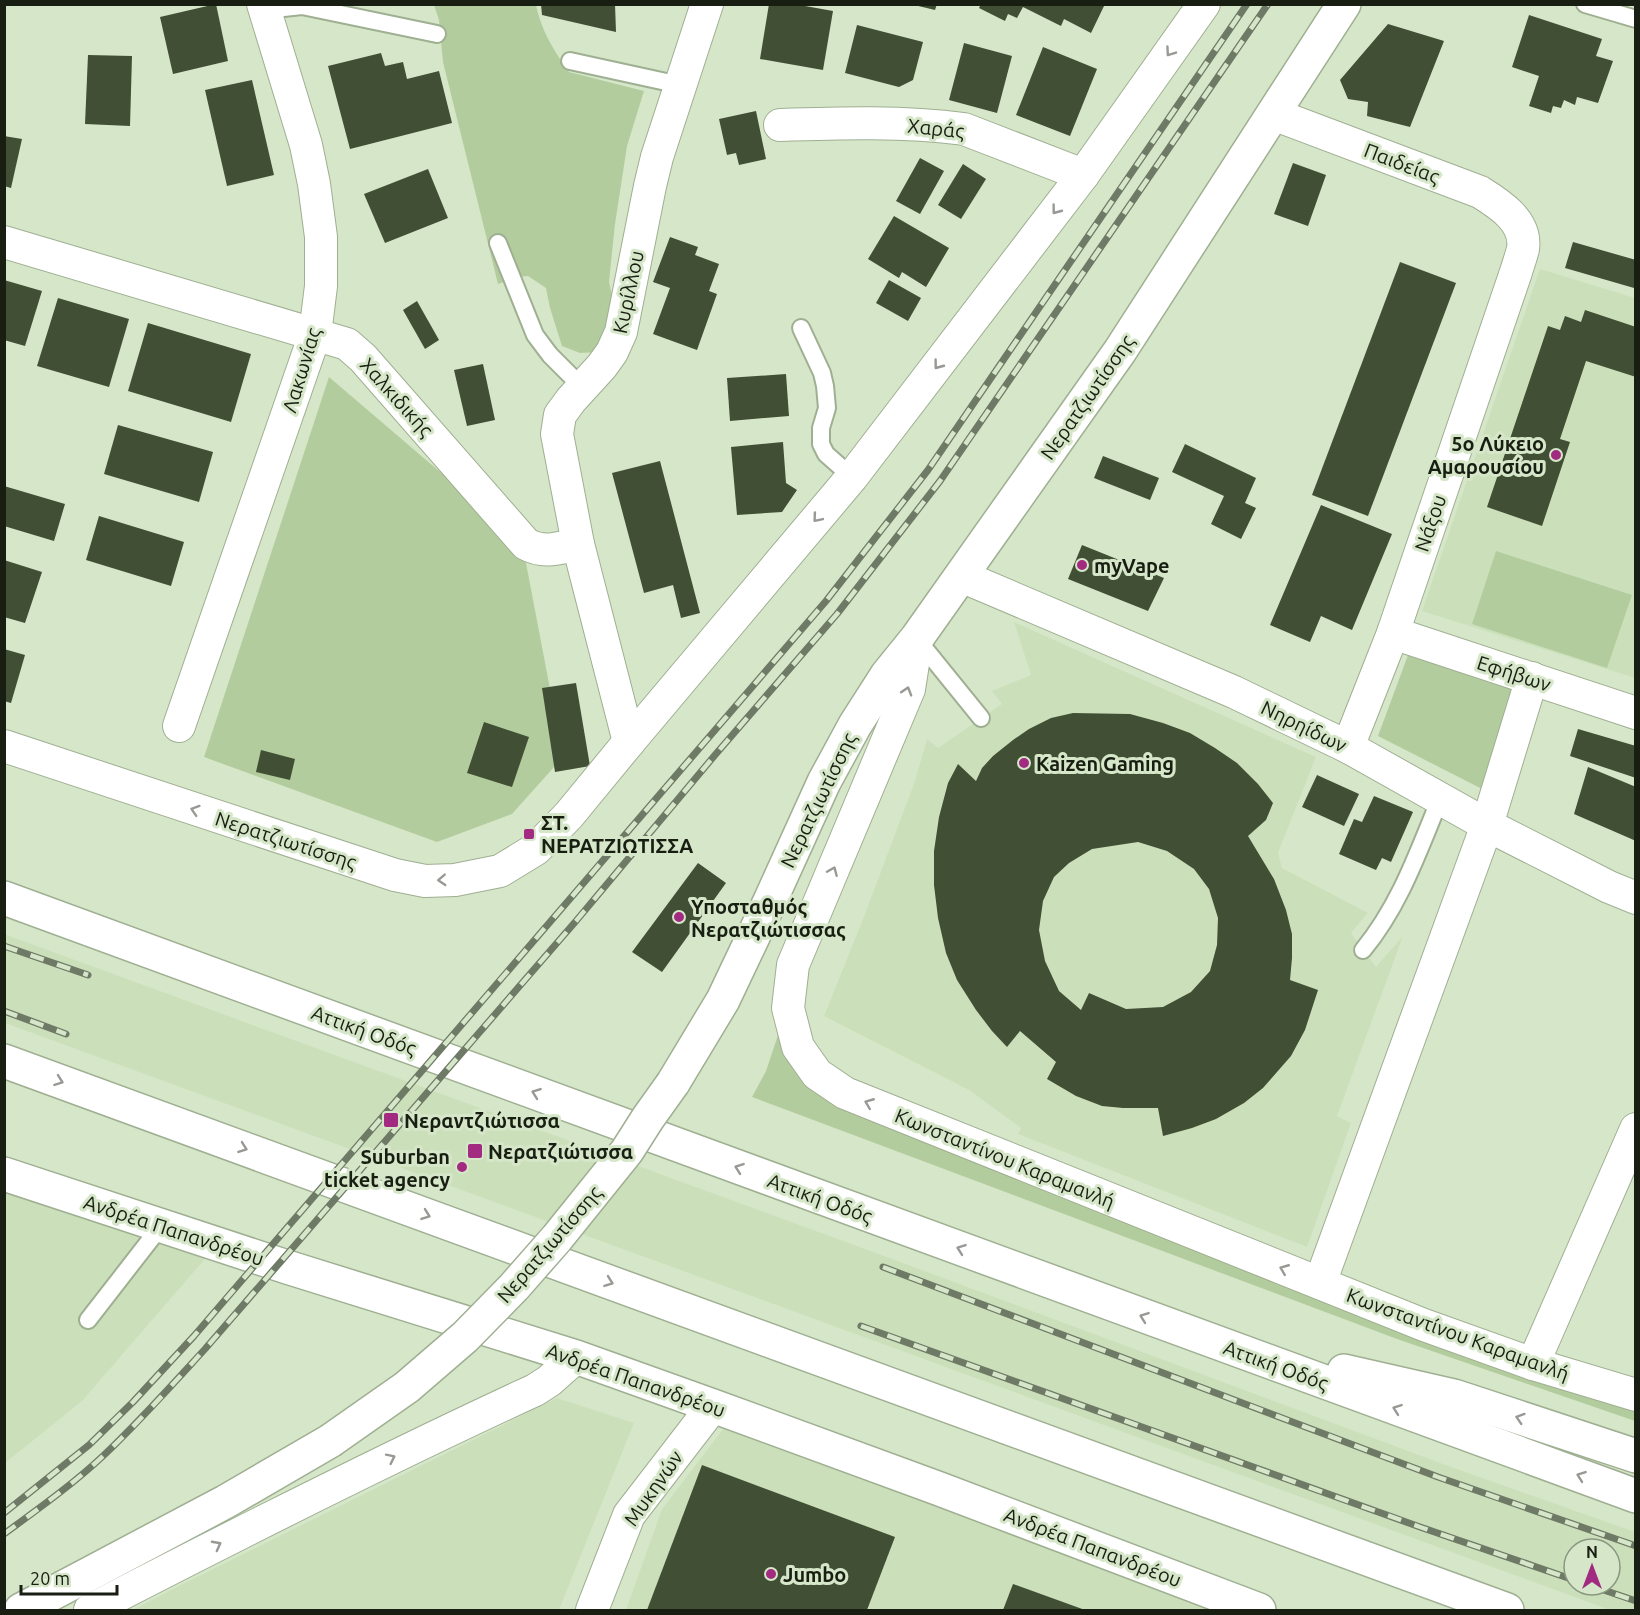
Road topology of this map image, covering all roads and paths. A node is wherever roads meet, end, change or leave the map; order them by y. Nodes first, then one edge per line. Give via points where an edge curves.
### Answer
1 (707, 4) edge
2 (1204, 4) edge
3 (1344, 4) edge
4 (1585, 4) edge
5 (264, 7) edge
6 (1635, 19) edge
7 (437, 34) dead end
8 (570, 61) dead end
9 (680, 86) junction
10 (1273, 114) junction
11 (780, 125) dead end
12 (1083, 176) junction
13 (1521, 228) joint
14 (4, 242) edge
15 (498, 243) dead end
16 (801, 328) dead end
17 (315, 334) junction
18 (582, 387) junction
19 (852, 477) junction
20 (578, 544) junction
21 (961, 576) junction
22 (1393, 633) junction
23 (917, 638) junction
24 (1532, 678) junction
25 (1635, 713) edge
26 (981, 718) dead end
27 (179, 726) dead end
28 (629, 742) junction
29 (4, 746) edge
30 (1348, 747) junction
31 (1440, 798) junction
32 (1487, 825) junction
33 (4, 898) edge
34 (1635, 898) edge
35 (1363, 950) dead end
36 (4, 1061) edge
37 (1635, 1129) edge
38 (4, 1174) edge
39 (161, 1226) junction
40 (1320, 1283) junction
41 (88, 1320) dead end
42 (1199, 1337) junction
43 (576, 1358) junction
44 (1533, 1364) junction
45 (1635, 1395) edge
46 (713, 1406) junction
47 (1635, 1456) edge
48 (1635, 1496) edge
49 (1214, 1603) edge
50 (21, 1611) edge
51 (90, 1611) edge
52 (592, 1611) edge
53 (1259, 1611) edge
54 (1507, 1611) edge

1 - 9 street, Κυρίλλου
2 -> 12 street, Νερατζιωτίσσης
3 - 10 main road, Νερατζιωτίσσης
4 - 6 lane
5 - 7 lane via 302,6
5 - 17 street, Λακωνίας via 314,184 321,237
8 - 9 lane
9 - 18 street, Κυρίλλου via 650,186 621,332 612,352
10 - 13 street, Παιδείας via 1480,192 1502,205
10 - 21 main road, Νερατζιωτίσσης via 1120,351
11 - 12 street, Χαράς via 858,123 964,129
12 -> 19 street, Νερατζιωτίσσης
13 - 22 street, Νάξου via 1523,248 1516,272
14 - 17 street, Χαλκιδικής
15 - 18 lane via 535,335
16 - 19 lane via 825,386 827,408 821,444 826,454
17 - 20 street, Χαλκιδικής via 347,344 363,358 526,544 548,550
17 - 27 street, Λακωνίας
18 - 20 street, Κυρίλλου via 560,415 557,434
19 -> 28 street, Νερατζιωτίσσης
20 - 28 street, Κυρίλλου
21 - 23 main road, Νερατζιωτίσσης
21 - 30 street, Νηρηίδων via 1234,692
22 - 24 street, Εφήβων
22 - 30 street, Νάξου
23 - 26 lane
40 -> 23 street, Κωνσταντίνου Καραμανλή via 845,1093 817,1074 798,1047 788,1008 793,965 909,689
23 - 50 main road, Νερατζιωτίσσης, bridge via 855,725 824,782 723,1000 673,1083 620,1159 514,1287 465,1337 407,1387 330,1441
24 - 25 street, Εφήβων
24 - 32 street
28 -> 29 street, Νερατζιωτίσσης via 537,849 500,871 425,881 395,875
30 - 31 street, Νηρηίδων
31 - 32 street, Νηρηίδων
31 - 35 lane via 1402,891
32 - 34 street, Νηρηίδων
32 - 40 street
42 -> 33 main road, Αττική Οδός
36 -> 54 main road
37 - 44 street
38 - 39 main road, Ανδρέα Παπανδρέου
39 - 41 lane
39 - 43 main road, Ανδρέα Παπανδρέου
40 - 44 street, Κωνσταντίνου Καραμανλή
47 -> 42 main road via 1454,1396
48 -> 42 main road, Αττική Οδός
43 - 46 main road, Ανδρέα Παπανδρέου
51 -> 43 street via 248,1528 535,1390
44 - 45 street, Κωνσταντίνου Καραμανλή
46 - 49 main road, Ανδρέα Παπανδρέου via 1038,1526
46 - 52 street, Μυκηνών via 629,1515
49 - 53 main road, Ανδρέα Παπανδρέου

